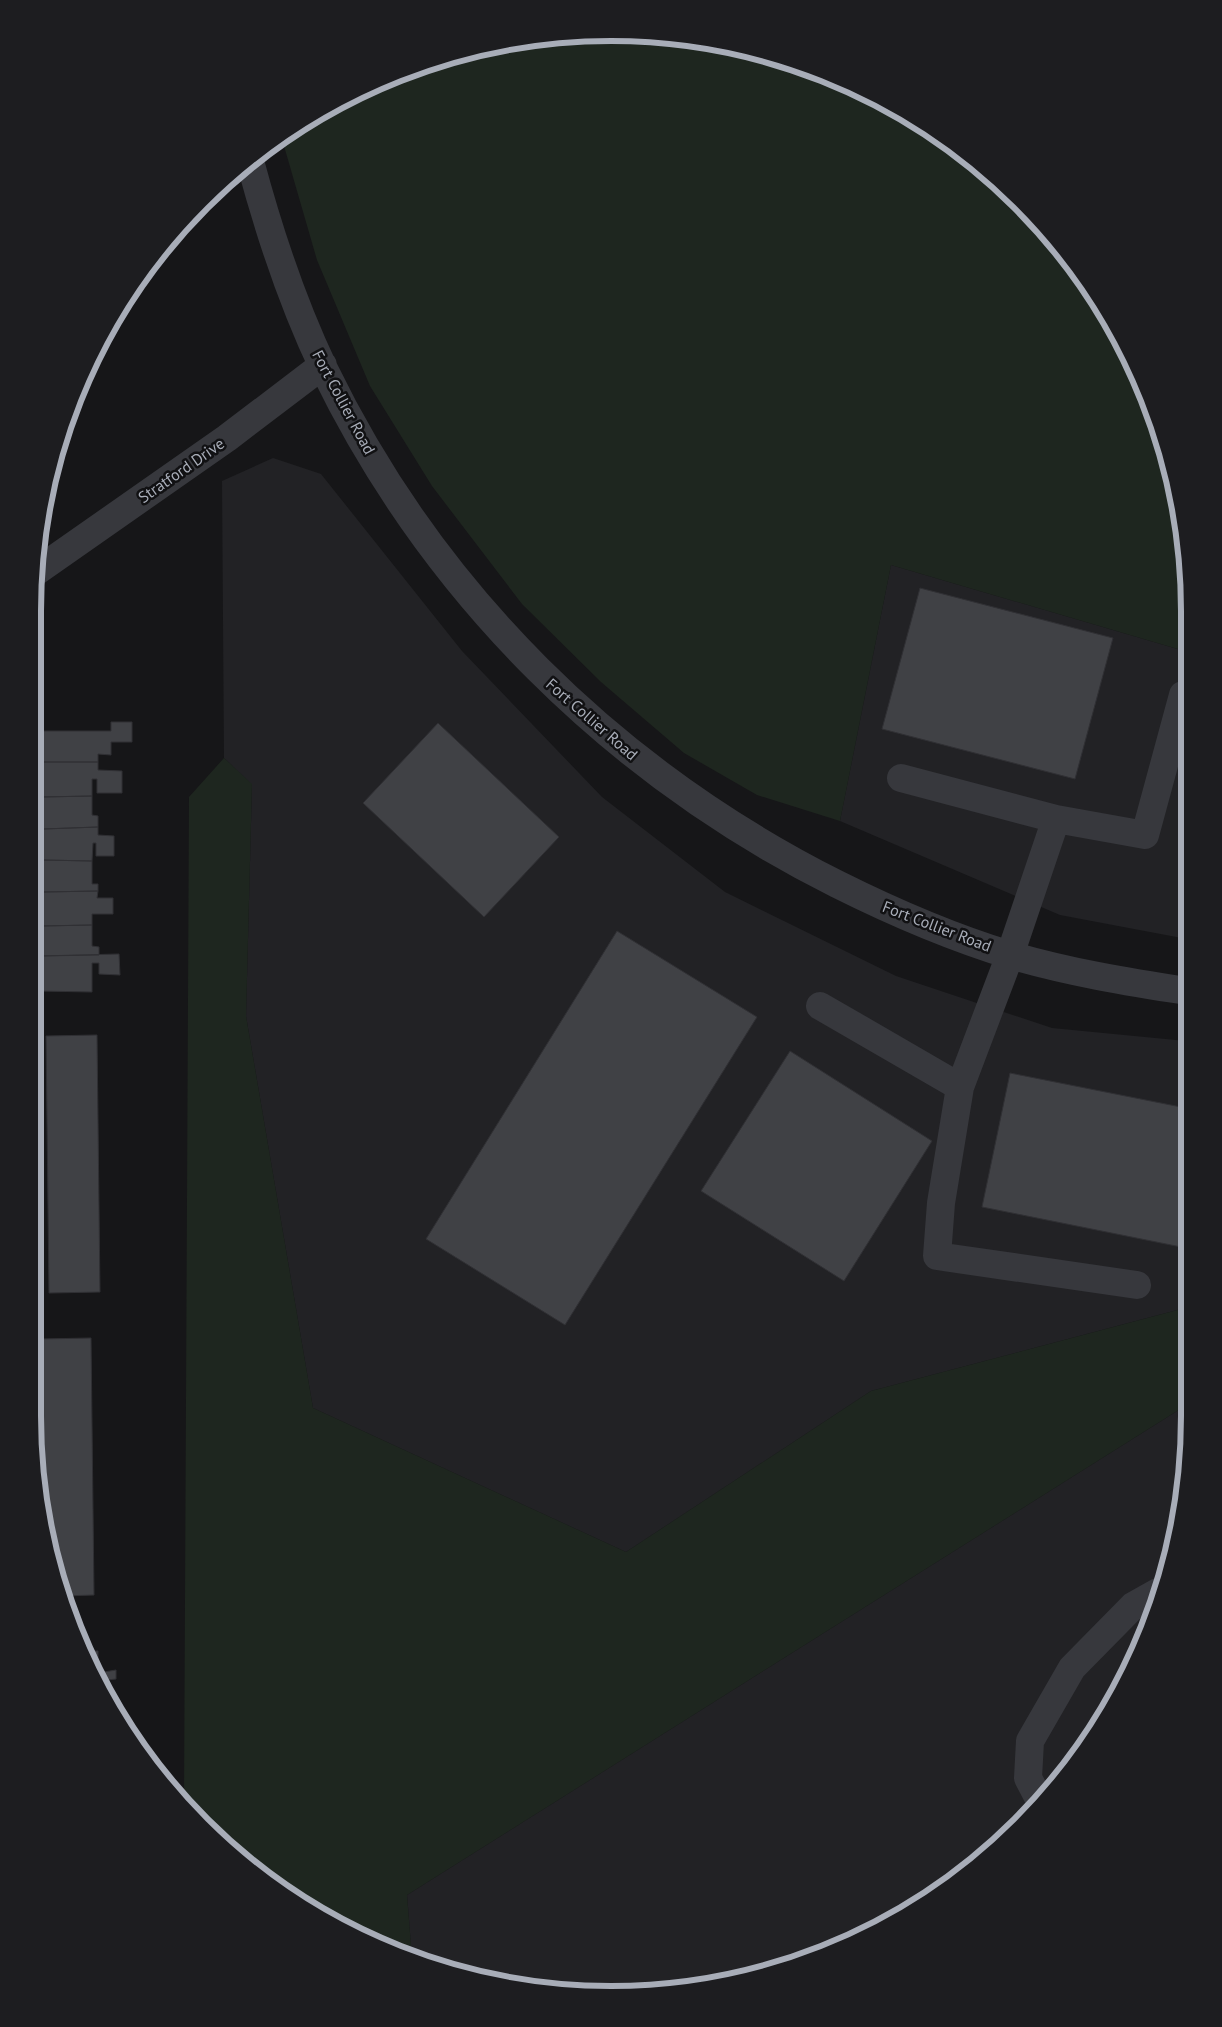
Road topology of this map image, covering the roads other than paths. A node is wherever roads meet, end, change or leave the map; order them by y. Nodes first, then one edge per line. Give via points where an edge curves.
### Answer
1 (252, 169) edge
2 (323, 366) junction
3 (43, 567) edge
4 (1181, 703) edge
5 (901, 778) dead end
6 (1056, 818) junction
7 (1010, 955) junction
8 (1181, 990) edge
9 (820, 1006) dead end
10 (960, 1087) junction
11 (1137, 1285) dead end
12 (1152, 1595) edge
13 (1037, 1795) edge

1 - 2 street, Fort Collier Road via 276,248
2 - 3 street, Stratford Drive
2 - 7 street, Fort Collier Road via 361,438 448,567 542,675 605,733 689,798 780,854 914,920
4 - 6 street via 1145,835
5 - 6 street
6 - 7 street
7 - 8 street, Fort Collier Road via 1088,974
7 - 10 street
9 - 10 street
10 - 11 street via 941,1204 937,1256
12 - 13 street via 1133,1606 1072,1668 1030,1741 1028,1778

